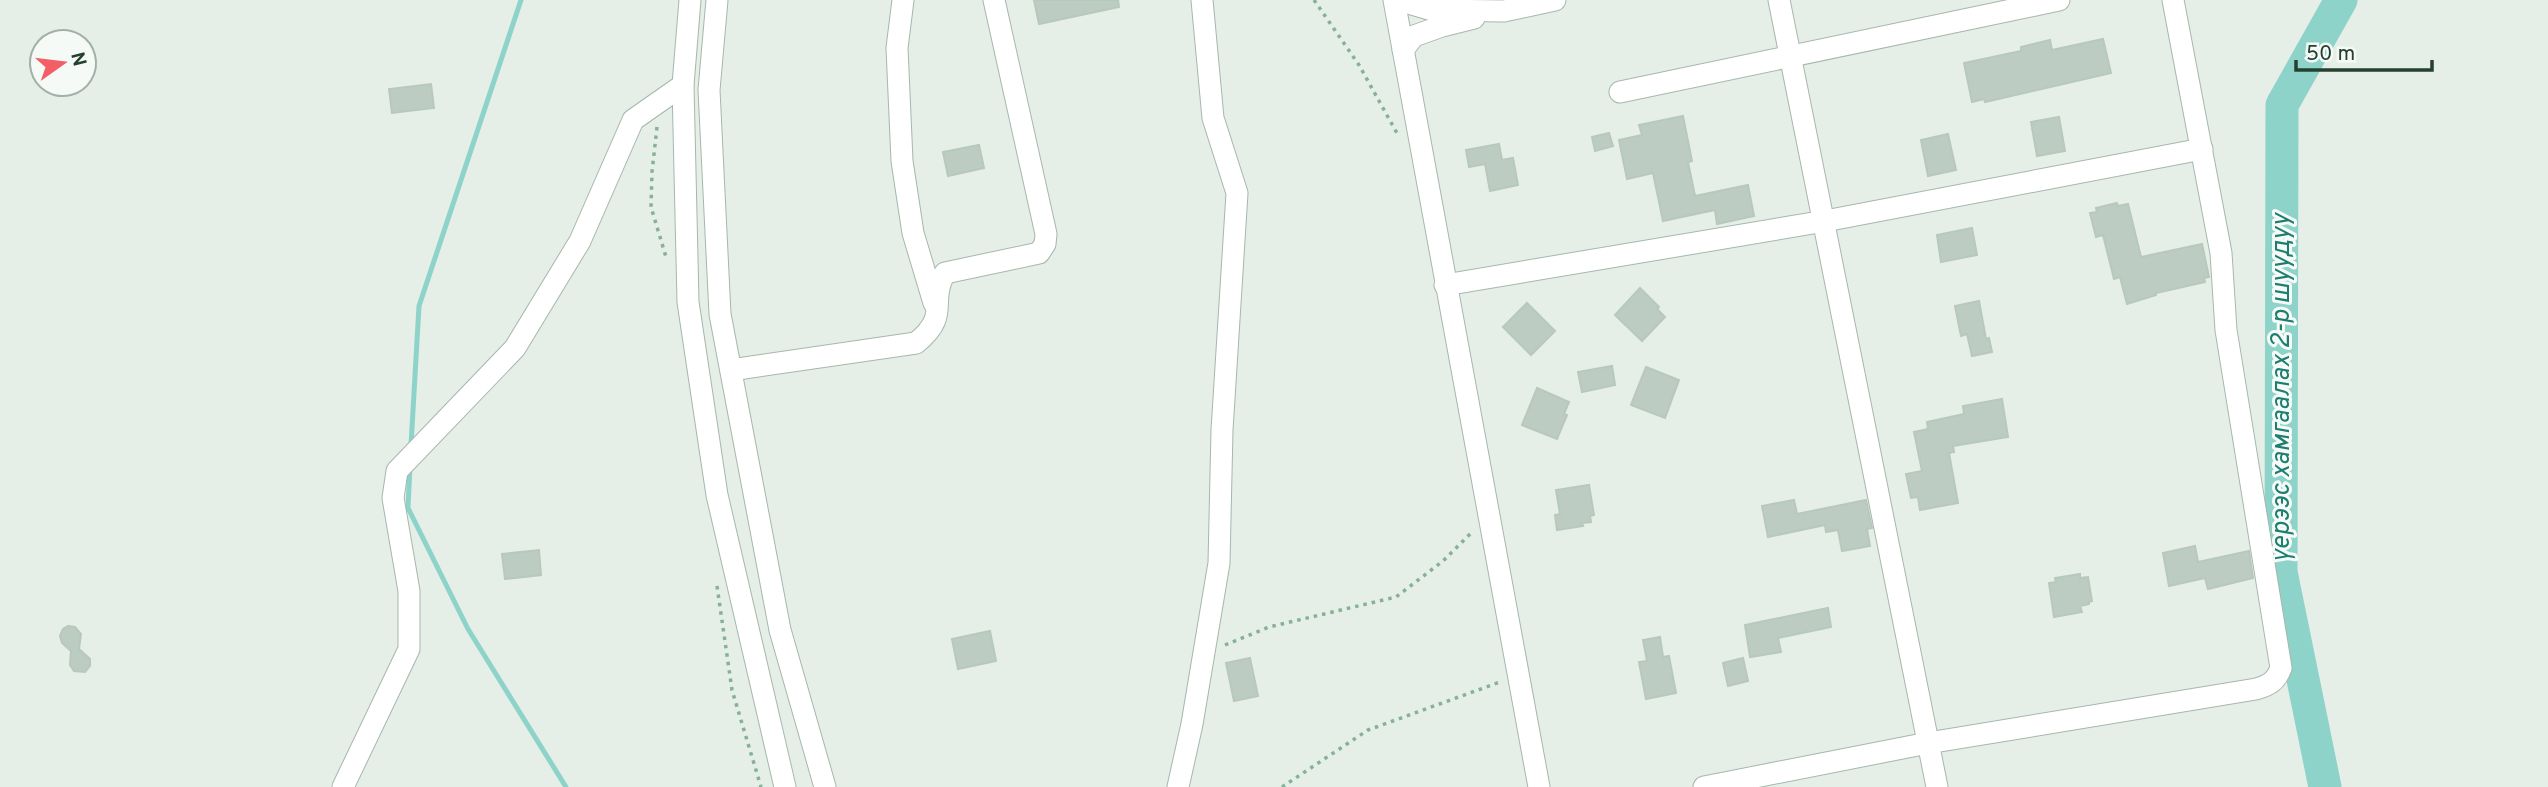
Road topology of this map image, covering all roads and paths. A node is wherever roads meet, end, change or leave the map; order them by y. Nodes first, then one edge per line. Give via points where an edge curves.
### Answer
1 (690, 0) edge
2 (718, 0) edge
3 (903, 0) edge
4 (994, 0) edge
5 (1314, 0) edge
6 (1396, 0) edge
7 (1555, 0) edge
8 (1779, 0) edge
9 (2059, 0) edge
10 (2173, 0) edge
11 (1202, 1) edge
12 (1504, 11) junction
13 (1403, 50) junction
14 (1790, 55) junction
15 (683, 85) junction
16 (1620, 92) dead end
17 (1401, 141) dead end
18 (2202, 149) junction
19 (1825, 221) junction
20 (1445, 285) junction
21 (937, 315) junction
22 (731, 370) junction
23 (1489, 516) junction
24 (1203, 654) junction
25 (1518, 675) junction
26 (1928, 743) junction
27 (343, 787) edge
28 (785, 787) edge
29 (825, 787) edge
30 (1178, 787) edge
31 (1282, 787) edge
32 (1539, 787) edge
33 (1704, 787) edge
34 (1937, 787) edge

1 - 15 street
2 - 22 street via 709,90 720,314
3 - 21 street via 897,48 902,161 913,233
4 - 21 street via 1045,244 1039,253 945,273 938,285
5 - 17 path via 1359,65
6 - 12 street via 1432,10
6 - 13 street
7 - 12 street
8 - 14 street
9 - 14 street
10 - 18 street
11 - 24 street via 1213,118 1237,193 1219,563
12 - 13 street via 1415,36
13 - 20 street
14 - 16 street
14 - 19 street
15 - 27 street via 633,120 580,241 515,348 397,471 393,498 409,591 409,649
15 - 28 street via 688,302 717,495
18 - 19 street
18 - 26 street via 2221,253 2226,330 2279,649 2277,677 2256,689
19 - 20 street
19 - 26 street
20 - 23 street
21 - 22 street via 931,331 916,343
22 - 29 street via 780,629
23 - 24 path via 1443,561 1396,597 1269,627
23 - 25 street
24 - 30 street
25 - 31 path via 1368,730
25 - 32 street
26 - 33 street
26 - 34 street

